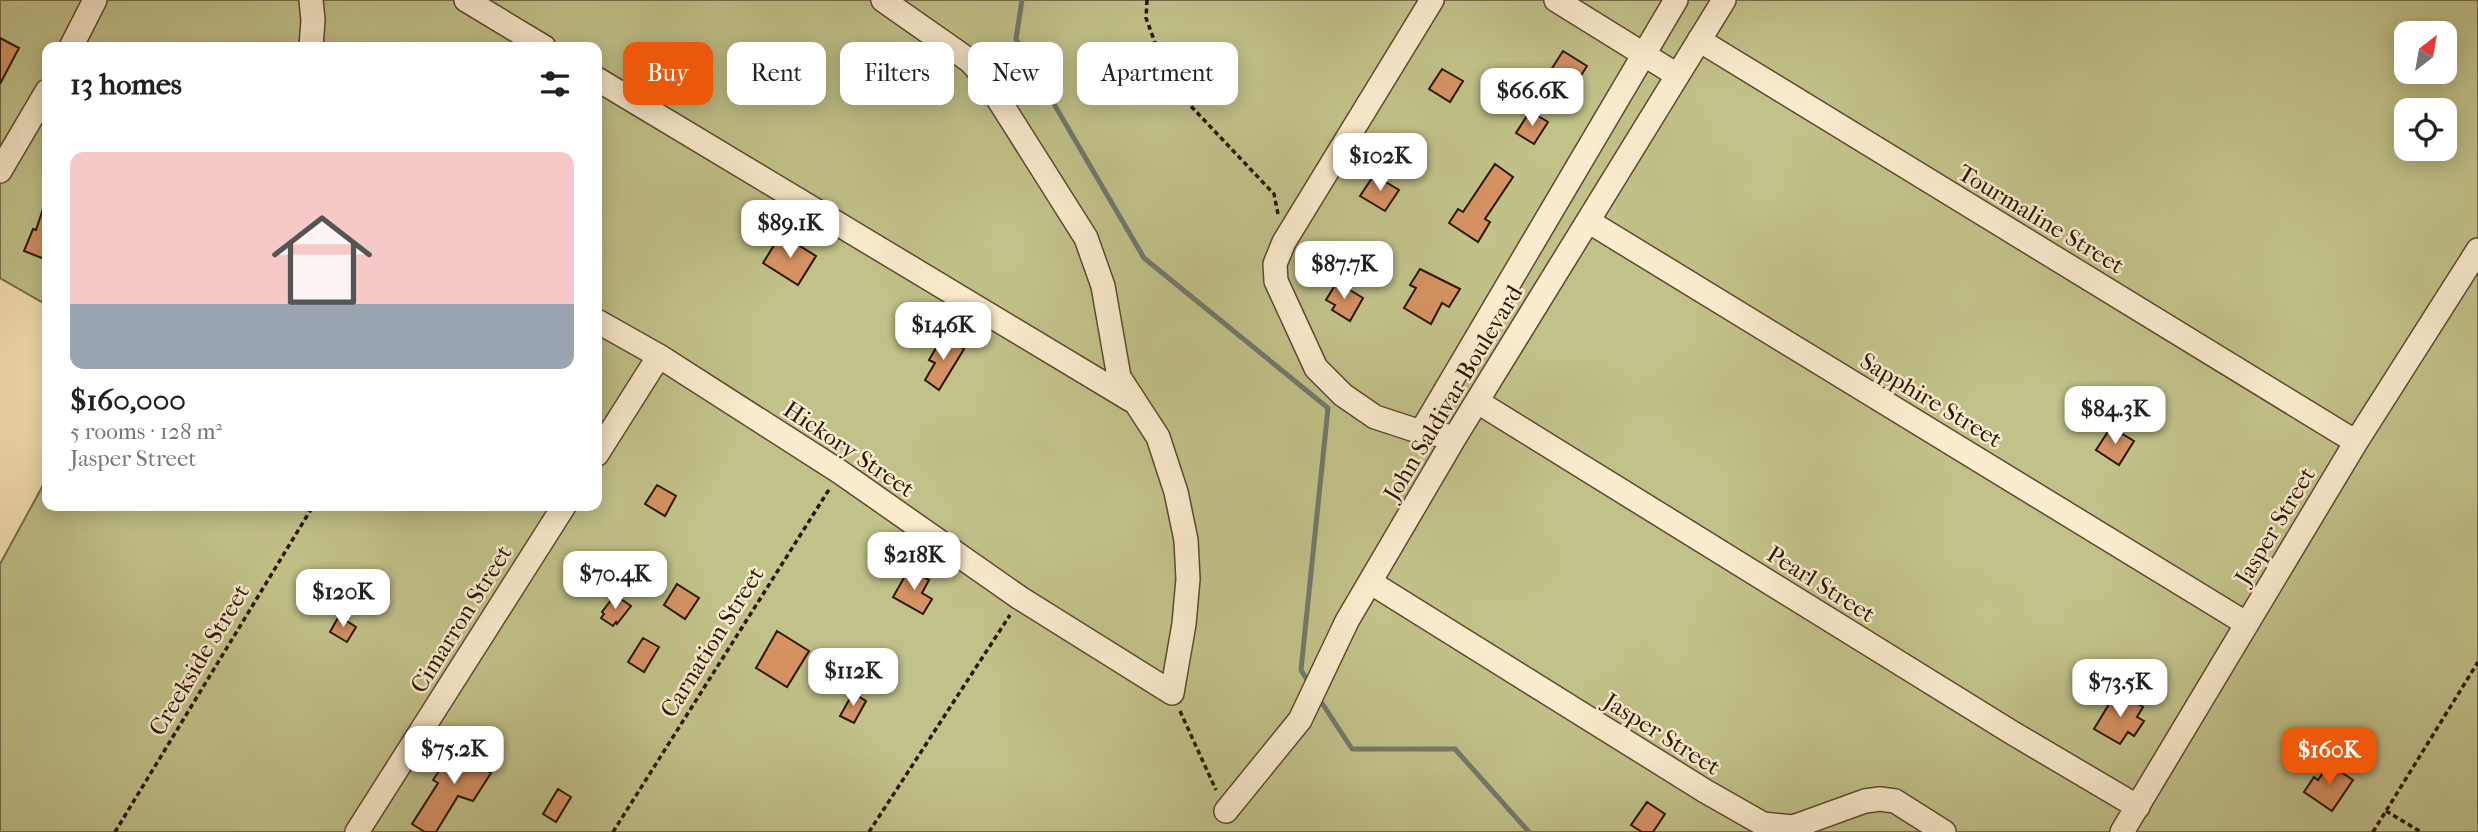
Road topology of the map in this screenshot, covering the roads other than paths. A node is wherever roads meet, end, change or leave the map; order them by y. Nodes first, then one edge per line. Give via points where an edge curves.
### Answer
1 (95, 0) edge
2 (311, 0) edge
3 (466, 0) edge
4 (1432, 0) edge
5 (1556, 0) edge
6 (1676, 0) edge
7 (1724, 0) edge
8 (886, 1) edge
9 (1699, 40) junction
10 (74, 42) edge
11 (311, 42) edge
12 (536, 42) edge
13 (1643, 54) junction
14 (1677, 75) junction
15 (602, 82) edge
16 (42, 100) edge
17 (0, 171) edge
18 (1588, 222) junction
19 (2478, 250) edge
20 (602, 324) edge
21 (659, 356) junction
22 (1478, 402) junction
23 (1137, 404) junction
24 (1421, 432) junction
25 (1455, 437) junction
26 (2356, 442) junction
27 (602, 446) edge
28 (561, 511) edge
29 (1370, 582) junction
30 (2247, 624) junction
31 (2138, 807) junction
32 (1226, 811) road end
33 (357, 832) edge
34 (1944, 832) edge
35 (2122, 832) edge

1 - 10 street
2 - 11 street
3 - 12 street
4 - 24 street via 1284,242 1275,264 1276,281 1316,368 1343,395 1375,417
5 - 13 street
6 - 13 street, John Saldivar Boulevard
7 - 9 street, John Saldivar Boulevard
8 - 23 street via 970,61 1060,194 1086,238 1103,286 1119,377
9 - 14 street, John Saldivar Boulevard
9 - 26 street, Tourmaline Street
13 - 14 street
13 - 24 street, John Saldivar Boulevard
14 - 18 street, John Saldivar Boulevard
15 - 23 street
16 - 17 street
18 - 22 street, John Saldivar Boulevard
18 - 30 street, Sapphire Street
19 - 26 street, Jasper Street
20 - 21 street, Hickory Street
21 - 23 street, Hickory Street via 840,472 1020,598 1172,693 1184,624 1186,540 1158,437
21 - 27 street
22 - 25 street, John Saldivar Boulevard
22 - 31 street, Pearl Street
24 - 25 street
25 - 29 street, John Saldivar Boulevard
26 - 30 street, Jasper Street
28 - 33 street, Cimarron Street
29 - 32 street, John Saldivar Boulevard via 1300,720
29 - 34 street, Jasper Street via 1763,824 1793,827 1880,799 1895,801
30 - 31 street, Jasper Street
31 - 35 street, Jasper Street

